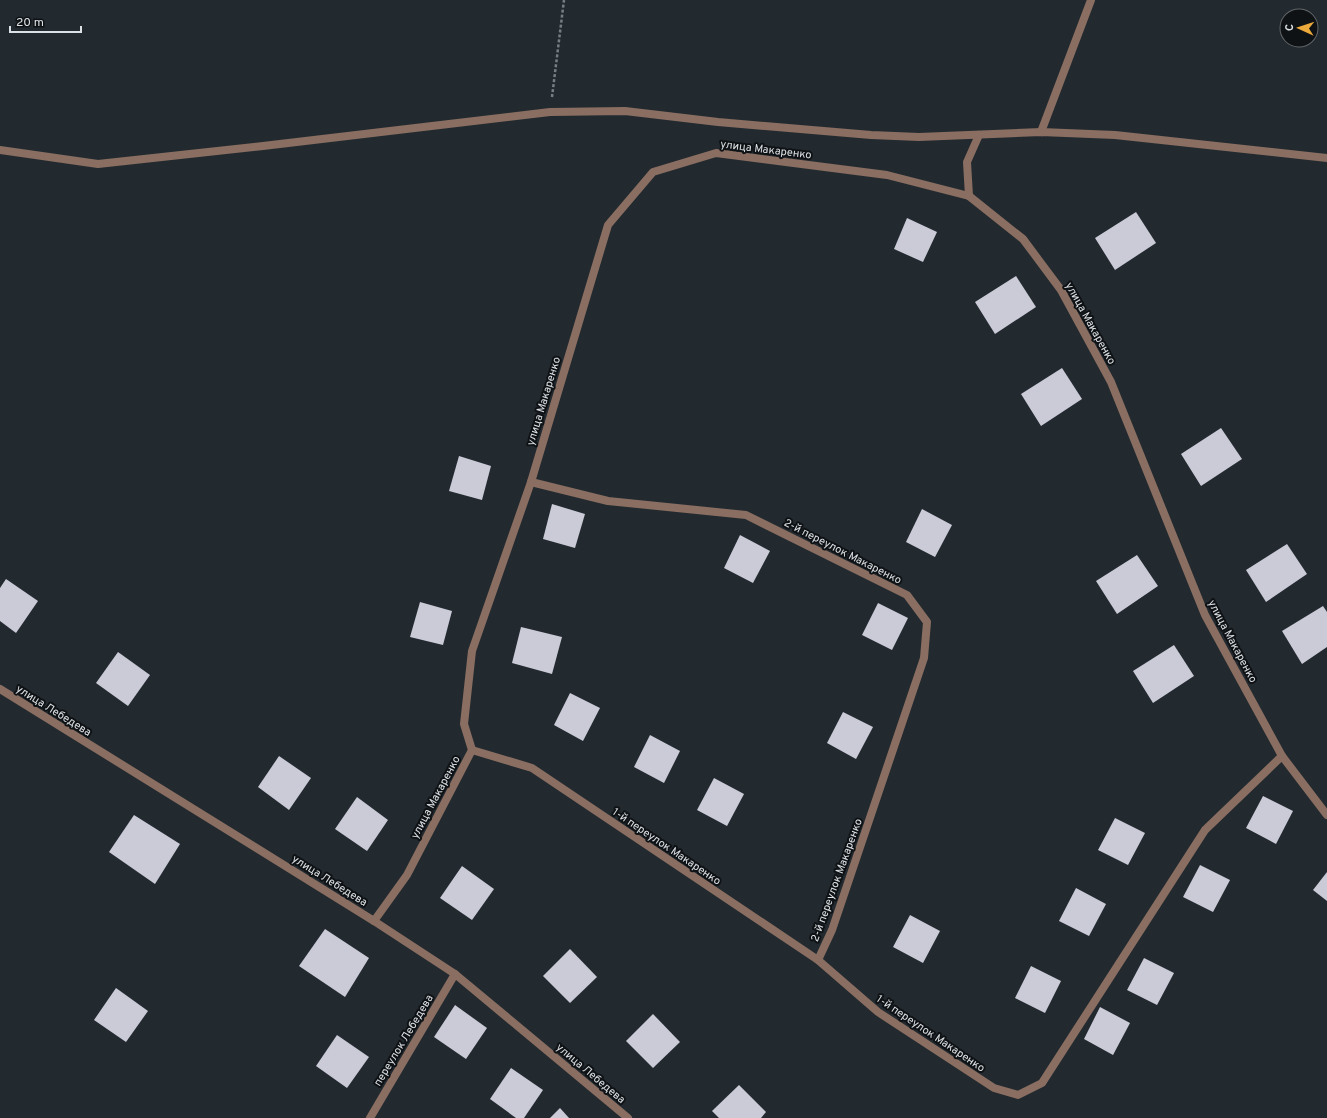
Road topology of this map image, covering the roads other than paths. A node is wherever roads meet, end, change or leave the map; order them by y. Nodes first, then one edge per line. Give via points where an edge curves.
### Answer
1 (1091, 0) edge
2 (1041, 132) junction
3 (979, 135) junction
4 (0, 150) edge
5 (1327, 158) edge
6 (969, 196) junction
7 (530, 482) junction
8 (0, 690) edge
9 (472, 750) junction
10 (1282, 756) junction
11 (1327, 815) edge
12 (374, 921) junction
13 (818, 960) junction
14 (455, 974) junction
15 (370, 1118) edge
16 (628, 1118) edge

1 - 2 street
2 - 3 street
2 - 5 street via 1115,135
3 - 4 street via 871,135 625,111 550,112 98,164
3 - 6 street via 967,162
6 - 7 street, улица Макаренко via 887,175 716,153 653,172 608,225
6 - 10 street, улица Макаренко via 1023,239 1061,290 1111,382 1205,615
7 - 9 street, улица Макаренко via 472,651 464,724
7 - 13 street, 2-й переулок Макаренко via 608,501 746,515 907,595 927,622 924,658 832,930
8 - 12 street, улица Лебедева
9 - 12 street, улица Макаренко via 406,875
9 - 13 street, 1-й переулок Макаренко via 532,768
10 - 11 street, улица Макаренко
10 - 13 street, 1-й переулок Макаренко via 1205,830 1042,1083 1018,1095 994,1088 878,1012
12 - 14 street, улица Лебедева
14 - 15 street, переулок Лебедева
14 - 16 street, улица Лебедева

